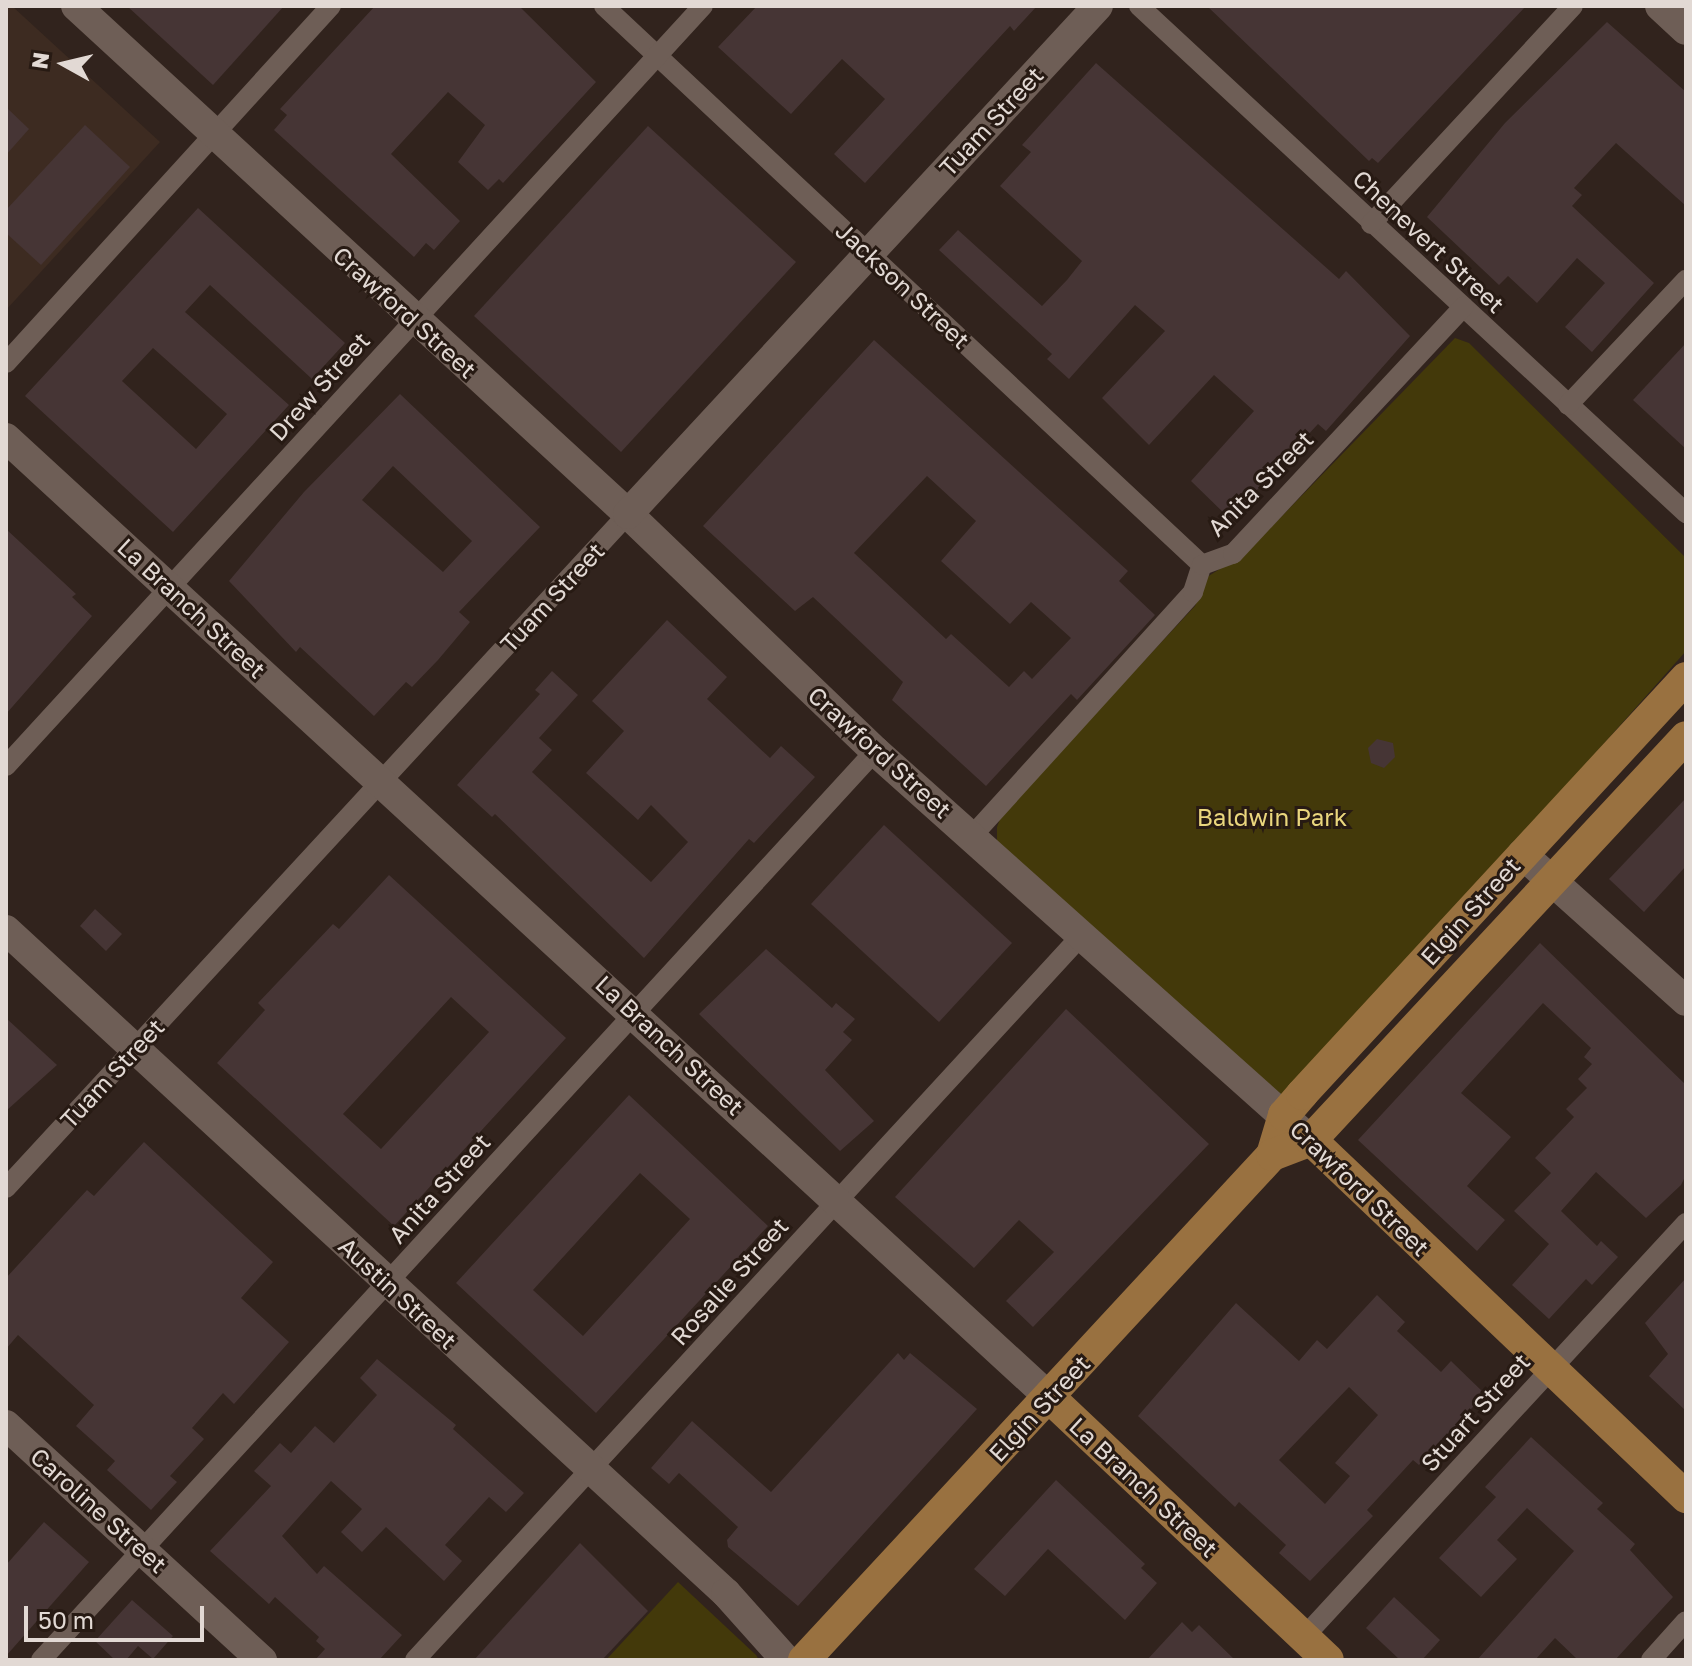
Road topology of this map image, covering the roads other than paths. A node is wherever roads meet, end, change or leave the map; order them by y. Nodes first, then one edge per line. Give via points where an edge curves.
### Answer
1 (76, 6) edge
2 (331, 6) edge
3 (604, 6) edge
4 (703, 6) edge
5 (1098, 6) edge
6 (1139, 6) edge
7 (1573, 6) edge
8 (1660, 6) edge
9 (1686, 30) edge
10 (657, 55) junction
11 (214, 135) junction
12 (1371, 224) junction
13 (869, 254) junction
14 (1686, 280) edge
15 (1463, 307) junction
16 (414, 322) junction
17 (6, 363) edge
18 (1568, 405) junction
19 (6, 438) edge
20 (1686, 513) edge
21 (628, 514) junction
22 (1202, 565) junction
23 (171, 587) junction
24 (1686, 678) edge
25 (1686, 737) edge
26 (875, 751) junction
27 (6, 766) edge
28 (380, 782) junction
29 (972, 836) junction
30 (1522, 854) junction
31 (1552, 881) junction
32 (6, 930) edge
33 (1080, 937) junction
34 (1686, 1001) edge
35 (636, 1012) junction
36 (135, 1049) junction
37 (1284, 1115) junction
38 (1311, 1140) junction
39 (1272, 1155) junction
40 (6, 1188) edge
41 (837, 1201) junction
42 (1686, 1223) edge
43 (387, 1283) junction
44 (1549, 1369) junction
45 (1049, 1397) junction
46 (6, 1425) edge
47 (591, 1471) junction
48 (1686, 1497) edge
49 (143, 1550) junction
50 (1686, 1621) edge
51 (1303, 1638) junction
52 (41, 1660) edge
53 (262, 1660) edge
54 (415, 1660) edge
55 (786, 1660) edge
56 (804, 1660) edge
57 (1328, 1660) edge
58 (1651, 1660) edge

1 - 11 street, Crawford Street
2 - 11 street
3 - 10 street, Jackson Street
4 - 10 street, Drew Street
5 - 13 street, Tuam Street
6 - 12 street, Chenevert Street
7 - 12 street
8 - 9 street
10 - 13 street, Jackson Street
10 - 16 street, Drew Street
11 - 16 street, Crawford Street
11 - 17 street
12 - 15 street, Chenevert Street
13 - 21 street, Tuam Street
13 - 22 street, Jackson Street
14 - 18 street
15 - 18 street, Chenevert Street
15 - 22 street, Anita Street via 1233,554
16 - 21 street, Crawford Street
16 - 23 street, Drew Street
18 - 20 street, Chenevert Street
19 - 23 street, La Branch Street
21 - 26 street, Crawford Street
21 - 28 street, Tuam Street
22 - 29 street, Anita Street via 1193,592
23 - 27 street, Drew Street
23 - 28 street, La Branch Street
24 - 30 main road, Elgin Street
25 - 31 main road, Elgin Street
26 - 29 street, Crawford Street
26 - 35 street, Anita Street
28 - 35 street, La Branch Street
28 - 36 street, Tuam Street
29 - 33 street, Crawford Street
30 - 31 street
30 - 37 main road, Elgin Street
31 - 34 street
31 - 38 main road, Elgin Street
32 - 36 street, Austin Street
33 - 37 street, Crawford Street
33 - 41 street, Rosalie Street
35 - 41 street, La Branch Street
35 - 43 street, Anita Street
36 - 40 street, Tuam Street
36 - 43 street, Austin Street
37 - 38 street, Crawford Street
37 - 39 main road, Elgin Street
38 - 39 main road, Elgin Street
38 - 44 main road, Crawford Street
39 - 45 main road, Elgin Street
41 - 45 street, La Branch Street
41 - 47 street, Rosalie Street
42 - 44 street, Stuart Street
43 - 47 street, Austin Street
43 - 49 street, Anita Street
44 - 48 main road, Crawford Street
44 - 51 street, Stuart Street
45 - 51 main road, La Branch Street
45 - 56 main road, Elgin Street
46 - 49 street, Caroline Street
47 - 54 street, Rosalie Street
47 - 55 street, Austin Street via 726,1593
49 - 52 street, Anita Street
49 - 53 street, Caroline Street
50 - 58 street
51 - 57 main road, La Branch Street

